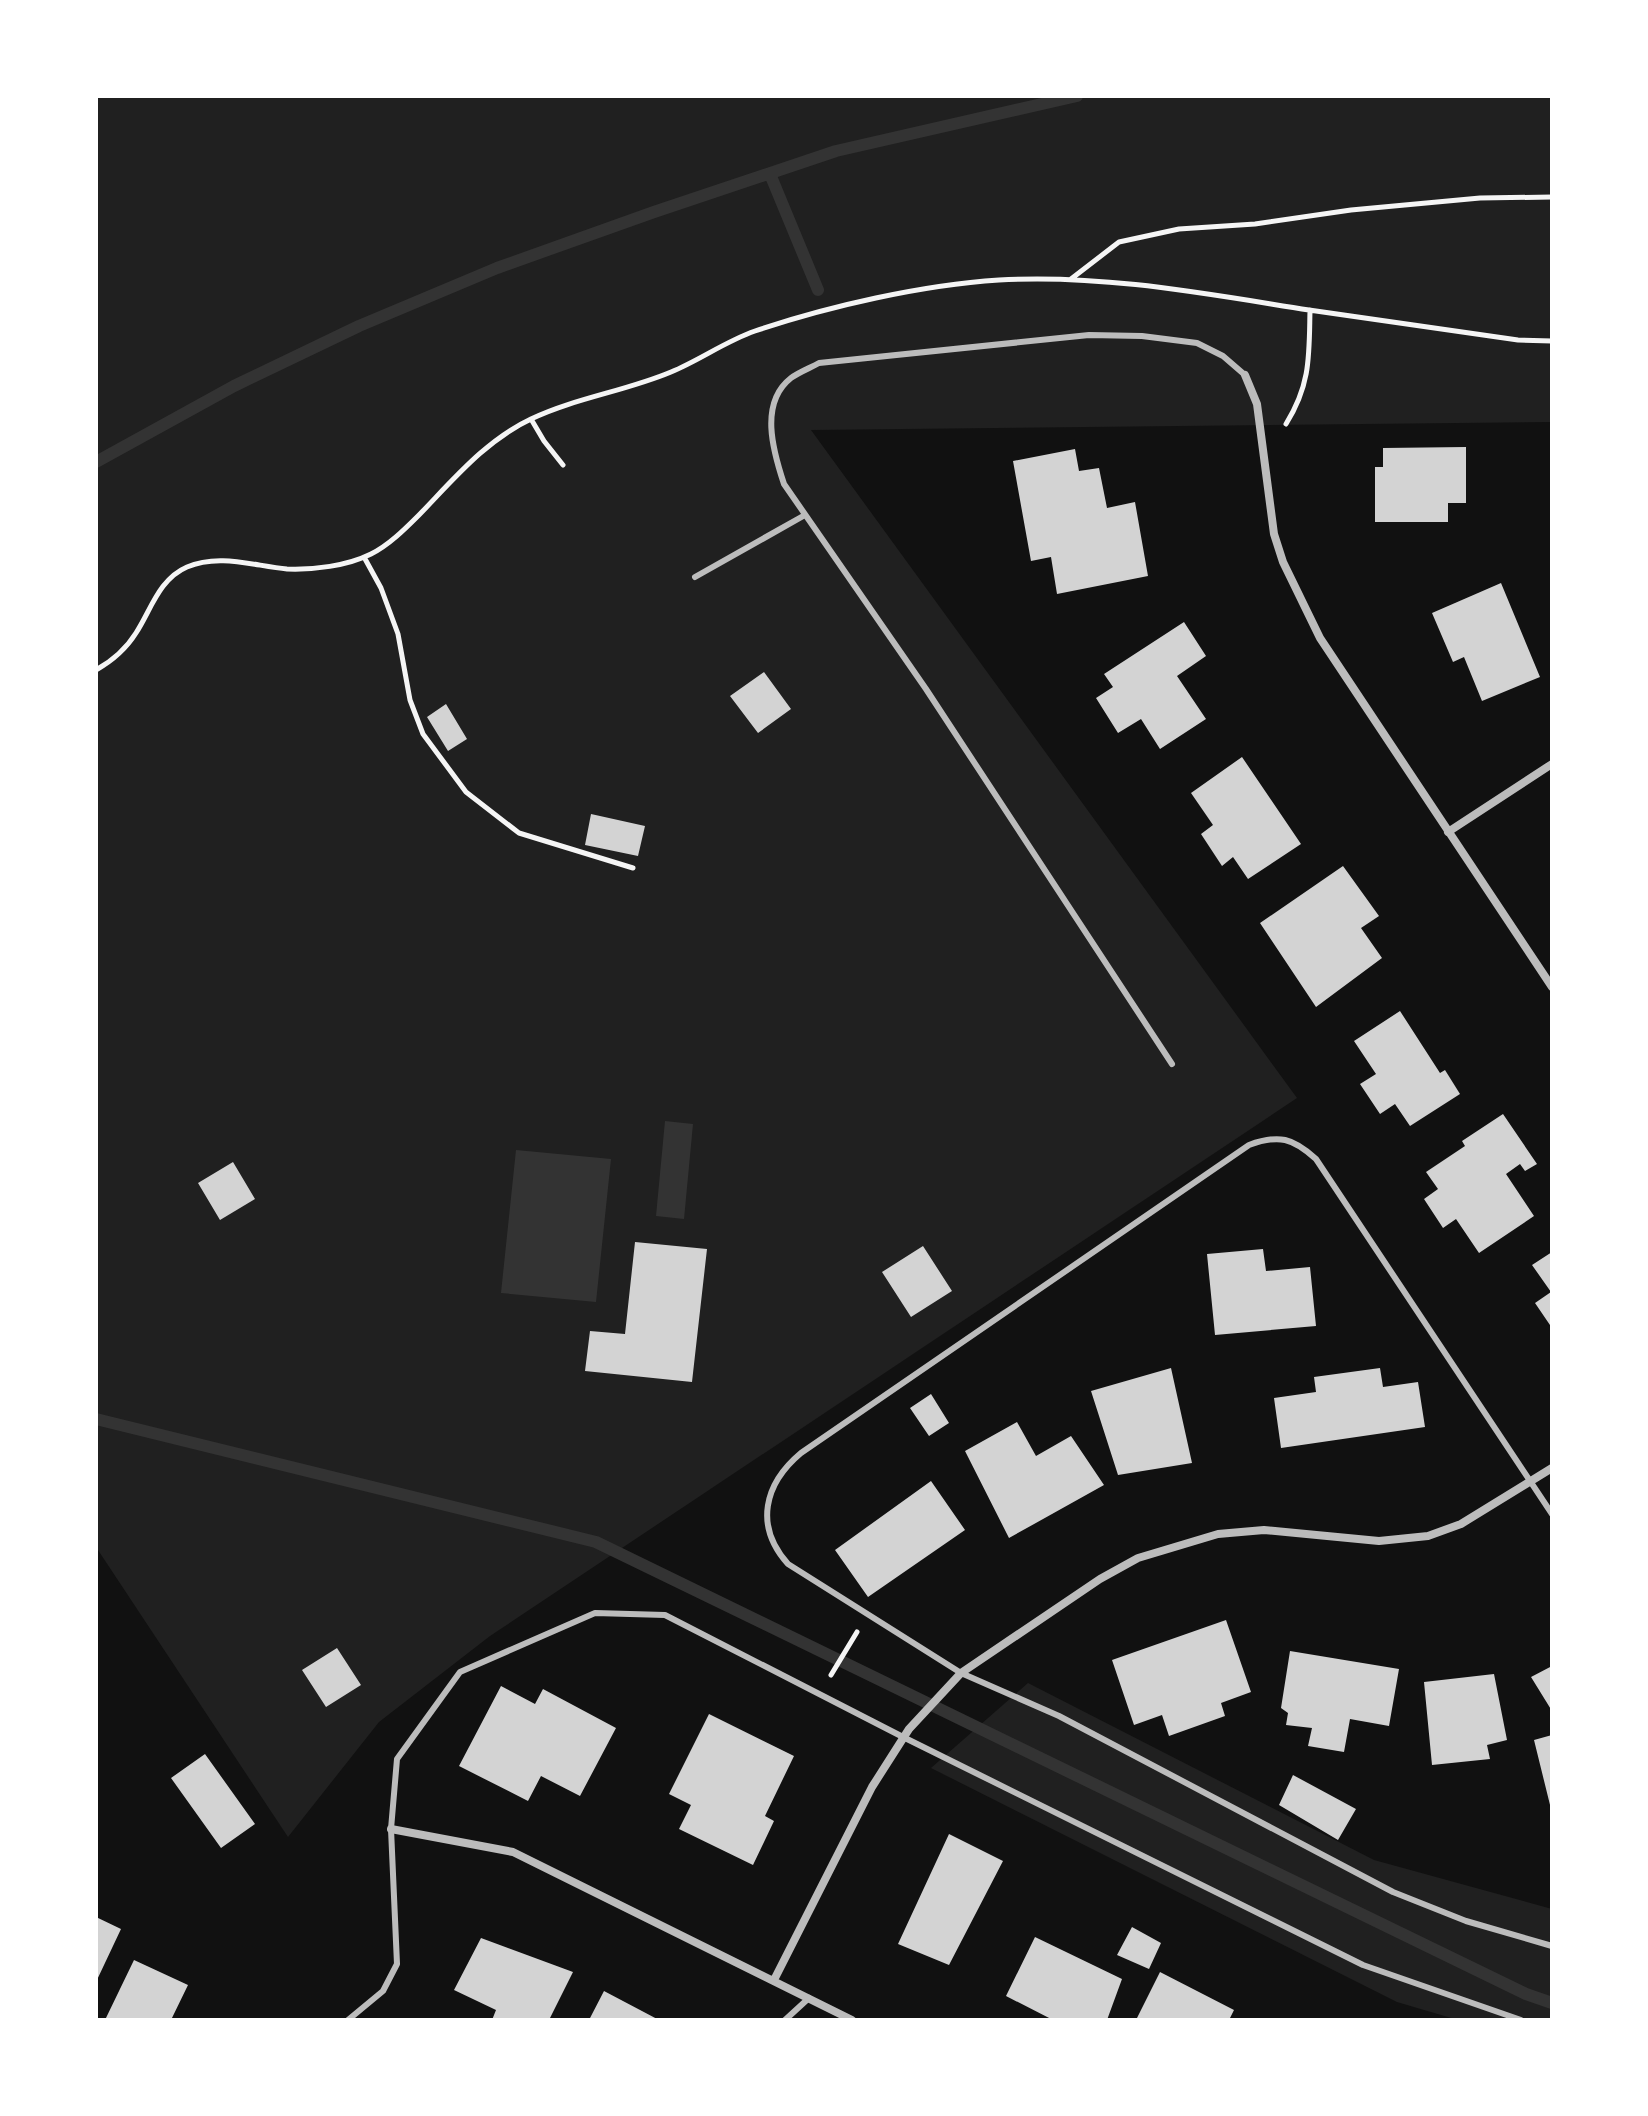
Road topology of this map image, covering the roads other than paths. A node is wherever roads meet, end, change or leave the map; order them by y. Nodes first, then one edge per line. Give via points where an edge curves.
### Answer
1 (1245, 375) joint
2 (805, 515) junction
3 (695, 577) dead end
4 (1552, 764) edge
5 (1448, 832) junction
6 (1552, 987) edge
7 (1172, 1064) dead end
8 (1552, 1468) edge
9 (1531, 1482) junction
10 (1552, 1514) edge
11 (961, 1673) junction
12 (903, 1737) junction
13 (391, 1829) junction
14 (1552, 1946) edge
15 (774, 1980) junction
16 (809, 1998) junction
17 (348, 2020) edge
18 (785, 2020) edge
19 (852, 2020) edge
20 (1521, 2020) edge

1 - 2 lane via 1197,343 1142,336 1089,335 819,363 790,378 776,397 771,418 784,484
1 - 5 street via 1257,404 1274,534 1298,596
2 - 3 lane
2 - 7 lane
4 - 5 street
5 - 6 street
8 - 9 street
9 - 10 lane
9 - 11 street via 1461,1524 1428,1536 1366,1541 1264,1530 1218,1534 1162,1549 1100,1579
9 - 11 lane via 1316,1159 1300,1144 1265,1139 801,1453 774,1486 767,1508 768,1533 788,1564
11 - 12 street
11 - 14 lane via 1059,1716 1393,1892
12 - 13 lane via 665,1615 595,1613 460,1672 397,1759
12 - 15 street
12 - 20 lane via 1363,1965
13 - 15 street via 513,1852
13 - 17 lane via 397,1964 383,1991
15 - 16 street
16 - 18 lane
16 - 19 street

